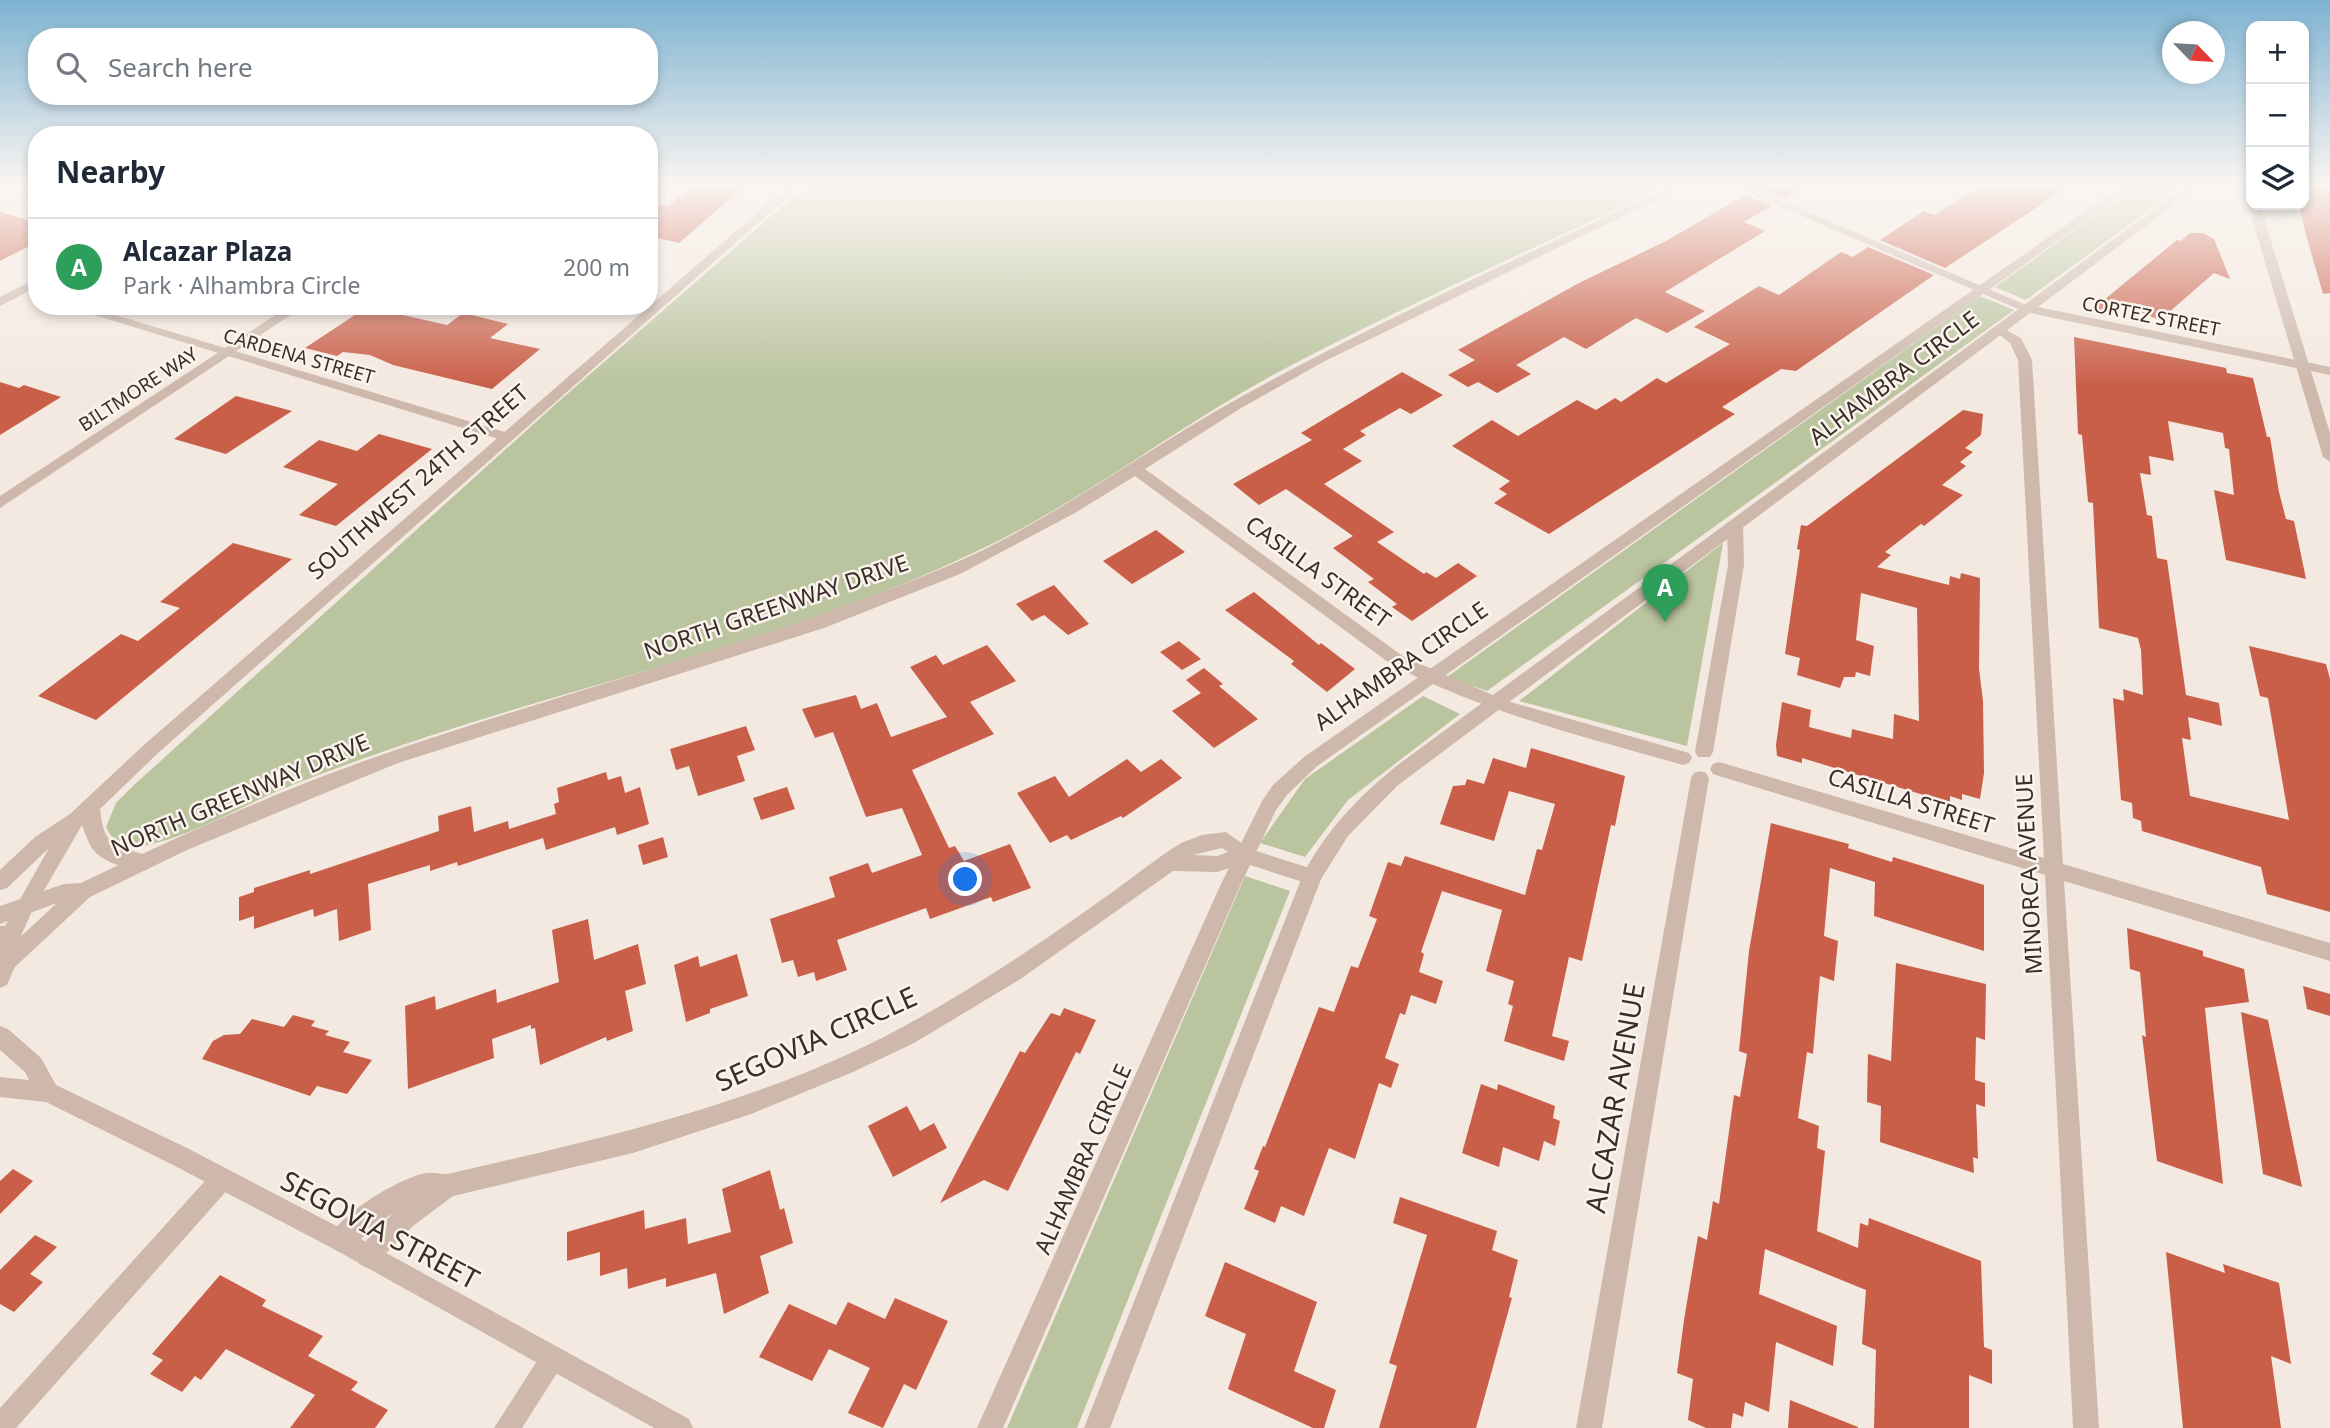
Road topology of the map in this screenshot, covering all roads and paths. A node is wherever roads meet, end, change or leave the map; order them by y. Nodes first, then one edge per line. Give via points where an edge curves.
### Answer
1 (717, 253) edge
2 (1540, 253) edge
3 (1895, 253) edge
4 (2033, 253) edge
5 (2103, 253) edge
6 (2268, 253) edge
7 (0, 287) edge
8 (28, 287) edge
9 (1980, 289) junction
10 (19, 292) junction
11 (28, 294) edge
12 (0, 302) edge
13 (658, 305) edge
14 (2028, 308) junction
15 (102, 315) edge
16 (285, 315) edge
17 (646, 315) edge
18 (1999, 330) junction
19 (225, 355) junction
20 (2302, 365) junction
21 (2330, 371) edge
22 (507, 437) junction
23 (2330, 457) edge
24 (1135, 469) junction
25 (0, 503) edge
26 (1735, 527) junction
27 (1427, 677) junction
28 (1494, 704) junction
29 (1704, 752) junction
30 (1682, 758) junction
31 (1709, 774) junction
32 (83, 812) junction
33 (1244, 855) junction
34 (142, 862) junction
35 (2054, 870) junction
36 (1312, 877) junction
37 (0, 882) edge
38 (83, 891) junction
39 (24, 907) junction
40 (0, 915) edge
41 (5, 944) edge
42 (2330, 952) edge
43 (0, 979) edge
44 (0, 1036) edge
45 (0, 1087) edge
46 (48, 1092) junction
47 (222, 1179) junction
48 (449, 1186) junction
49 (340, 1240) junction
50 (367, 1256) junction
51 (553, 1359) junction
52 (0, 1427) edge
53 (507, 1428) edge
54 (680, 1428) edge
55 (990, 1428) edge
56 (1097, 1428) edge
57 (1589, 1428) edge
58 (2086, 1428) edge

1 - 13 street, SOUTHWEST 24TH STREET
2 - 24 street, NORTH GREENWAY DRIVE via 1320,358
3 - 9 street, CORTEZ STREET
4 - 9 street, ALHAMBRA CIRCLE
5 - 14 street, ALHAMBRA CIRCLE
6 - 20 street
7 - 10 street
8 - 10 street
9 - 14 street, CORTEZ STREET
9 - 27 street, ALHAMBRA CIRCLE
10 - 11 street
10 - 12 street
14 - 18 street, ALHAMBRA CIRCLE
14 - 20 street, CORTEZ STREET
15 - 19 street, CARDENA STREET
16 - 19 street, BILTMORE WAY
17 - 22 street, SOUTHWEST 24TH STREET
18 - 26 street, ALHAMBRA CIRCLE
18 - 35 street, MINORCA AVENUE via 2017,341 2025,360
19 - 22 street, CARDENA STREET
19 - 25 street, BILTMORE WAY
20 - 21 street, CORTEZ STREET
20 - 23 street
22 - 32 street, SOUTHWEST 24TH STREET
24 - 27 street, CASILLA STREET
24 - 34 street, NORTH GREENWAY DRIVE via 1022,537 866,607 392,758
26 - 28 street, ALHAMBRA CIRCLE
26 - 29 street via 1736,565
27 - 28 street, CASILLA STREET
27 - 33 street, ALHAMBRA CIRCLE via 1293,777 1269,806
28 - 30 street, CASILLA STREET
28 - 36 street, ALHAMBRA CIRCLE via 1369,799 1341,828
29 - 30 street
29 - 31 street via 1716,761
30 - 31 street via 1686,770
31 - 35 street, CASILLA STREET
31 - 57 street, ALCAZAR AVENUE
32 - 34 street via 97,844 121,858
32 - 37 street, SOUTHWEST 24TH STREET
32 - 39 street, SOUTHWEST 24TH STREET
33 - 36 street
33 - 48 street, SEGOVIA CIRCLE via 1217,864 1170,863 1012,974 865,1056 751,1103 656,1135
33 - 55 street, ALHAMBRA CIRCLE
34 - 38 street, NORTH GREENWAY DRIVE
35 - 42 street, CASILLA STREET
35 - 58 street, MINORCA AVENUE
36 - 56 street, ALHAMBRA CIRCLE
38 - 39 street, NORTH GREENWAY DRIVE via 64,892
38 - 41 street, NORTH GREENWAY DRIVE
39 - 40 street, NORTH GREENWAY DRIVE
39 - 41 street, SOUTHWEST 24TH STREET
41 - 43 street, SOUTHWEST 24TH STREET
44 - 46 street via 33,1065
45 - 46 street, SEGOVIA STREET
46 - 47 street, SEGOVIA STREET
47 - 49 street, SEGOVIA STREET
47 - 52 street
48 - 49 street, SEGOVIA CIRCLE via 427,1184 407,1192 371,1213
48 - 50 street, SEGOVIA CIRCLE via 405,1218
49 - 50 street, SEGOVIA STREET
50 - 51 street, SEGOVIA STREET
51 - 53 street
51 - 54 street, SEGOVIA STREET

